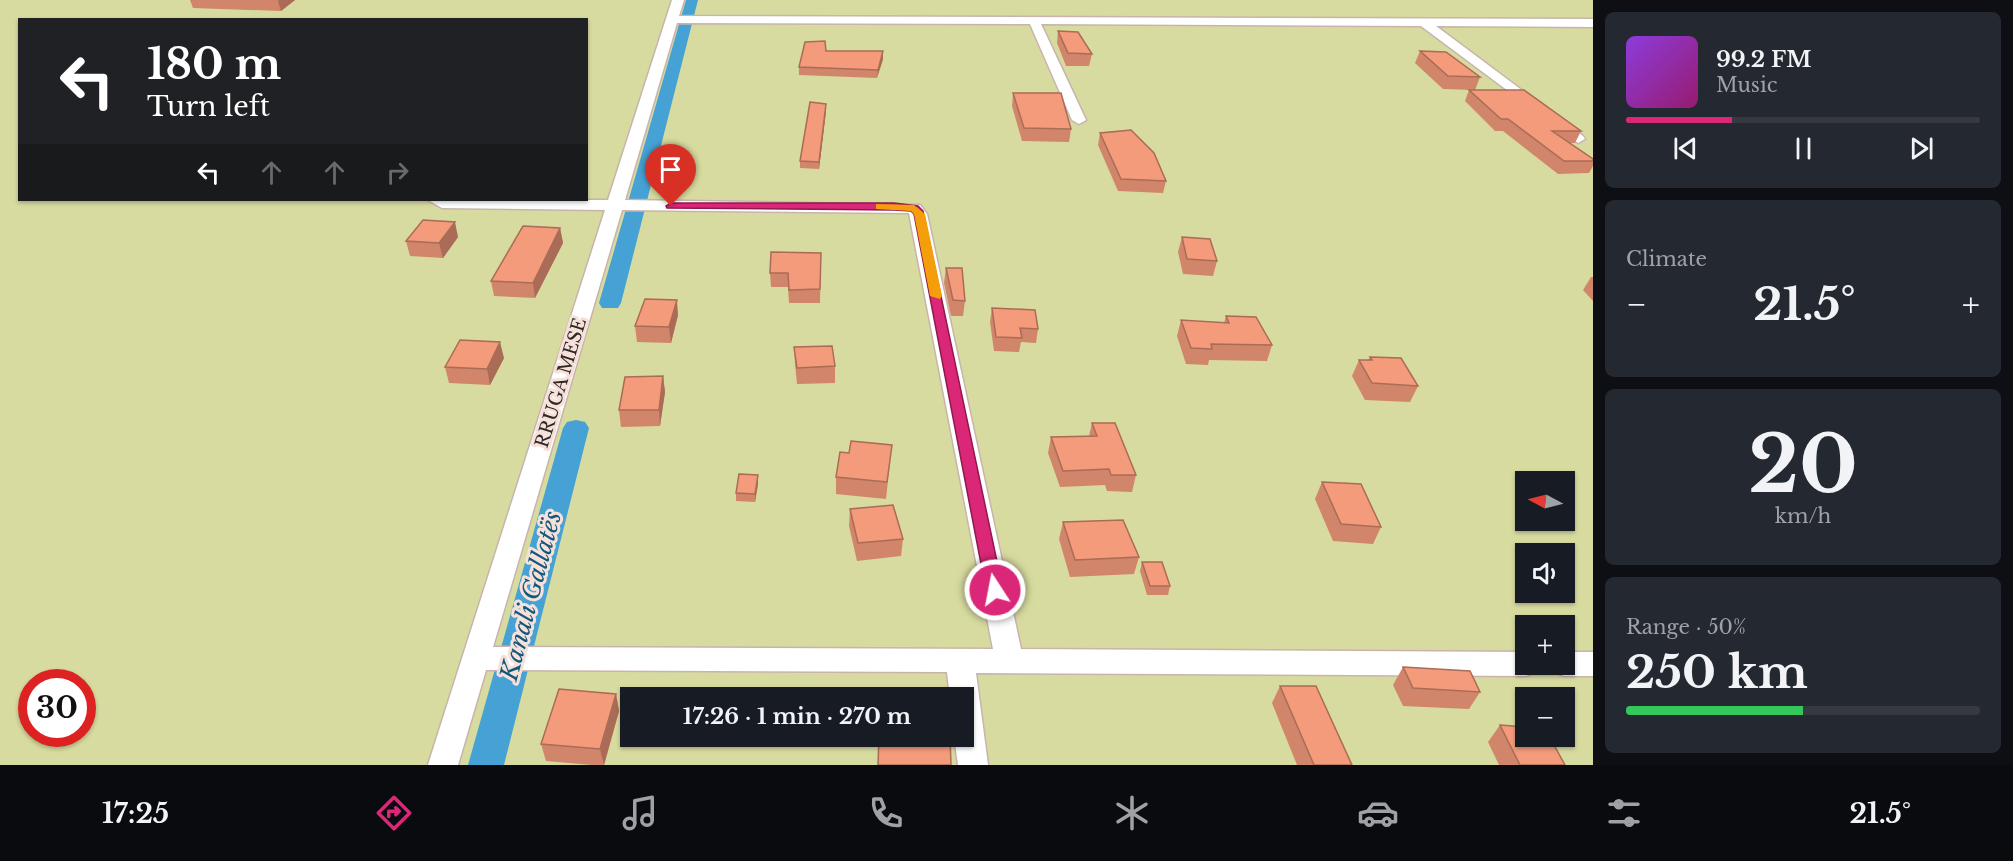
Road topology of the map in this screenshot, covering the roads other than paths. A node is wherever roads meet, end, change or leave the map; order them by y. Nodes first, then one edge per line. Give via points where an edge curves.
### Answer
1 (678, 0) edge
2 (677, 20) junction
3 (1034, 21) junction
4 (1425, 23) junction
5 (1593, 23) edge
6 (1079, 120) dead end
7 (1578, 139) edge
8 (442, 201) edge
9 (620, 205) junction
10 (488, 658) junction
11 (960, 660) junction
12 (1009, 660) junction
13 (1515, 664) edge
14 (1575, 664) edge
15 (1593, 664) edge
16 (442, 765) edge
17 (973, 765) edge

1 - 2 street, RRUGA MESE
2 - 3 street
2 - 9 street, RRUGA MESE
3 - 4 street
3 - 6 street
4 - 5 street
4 - 7 street
8 - 9 street
9 - 10 street, RRUGA MESE
9 - 12 street via 894,206 914,208 920,214
10 - 11 street
10 - 16 street, RRUGA MESE
11 - 12 street
11 - 17 street
12 - 13 street
14 - 15 street

